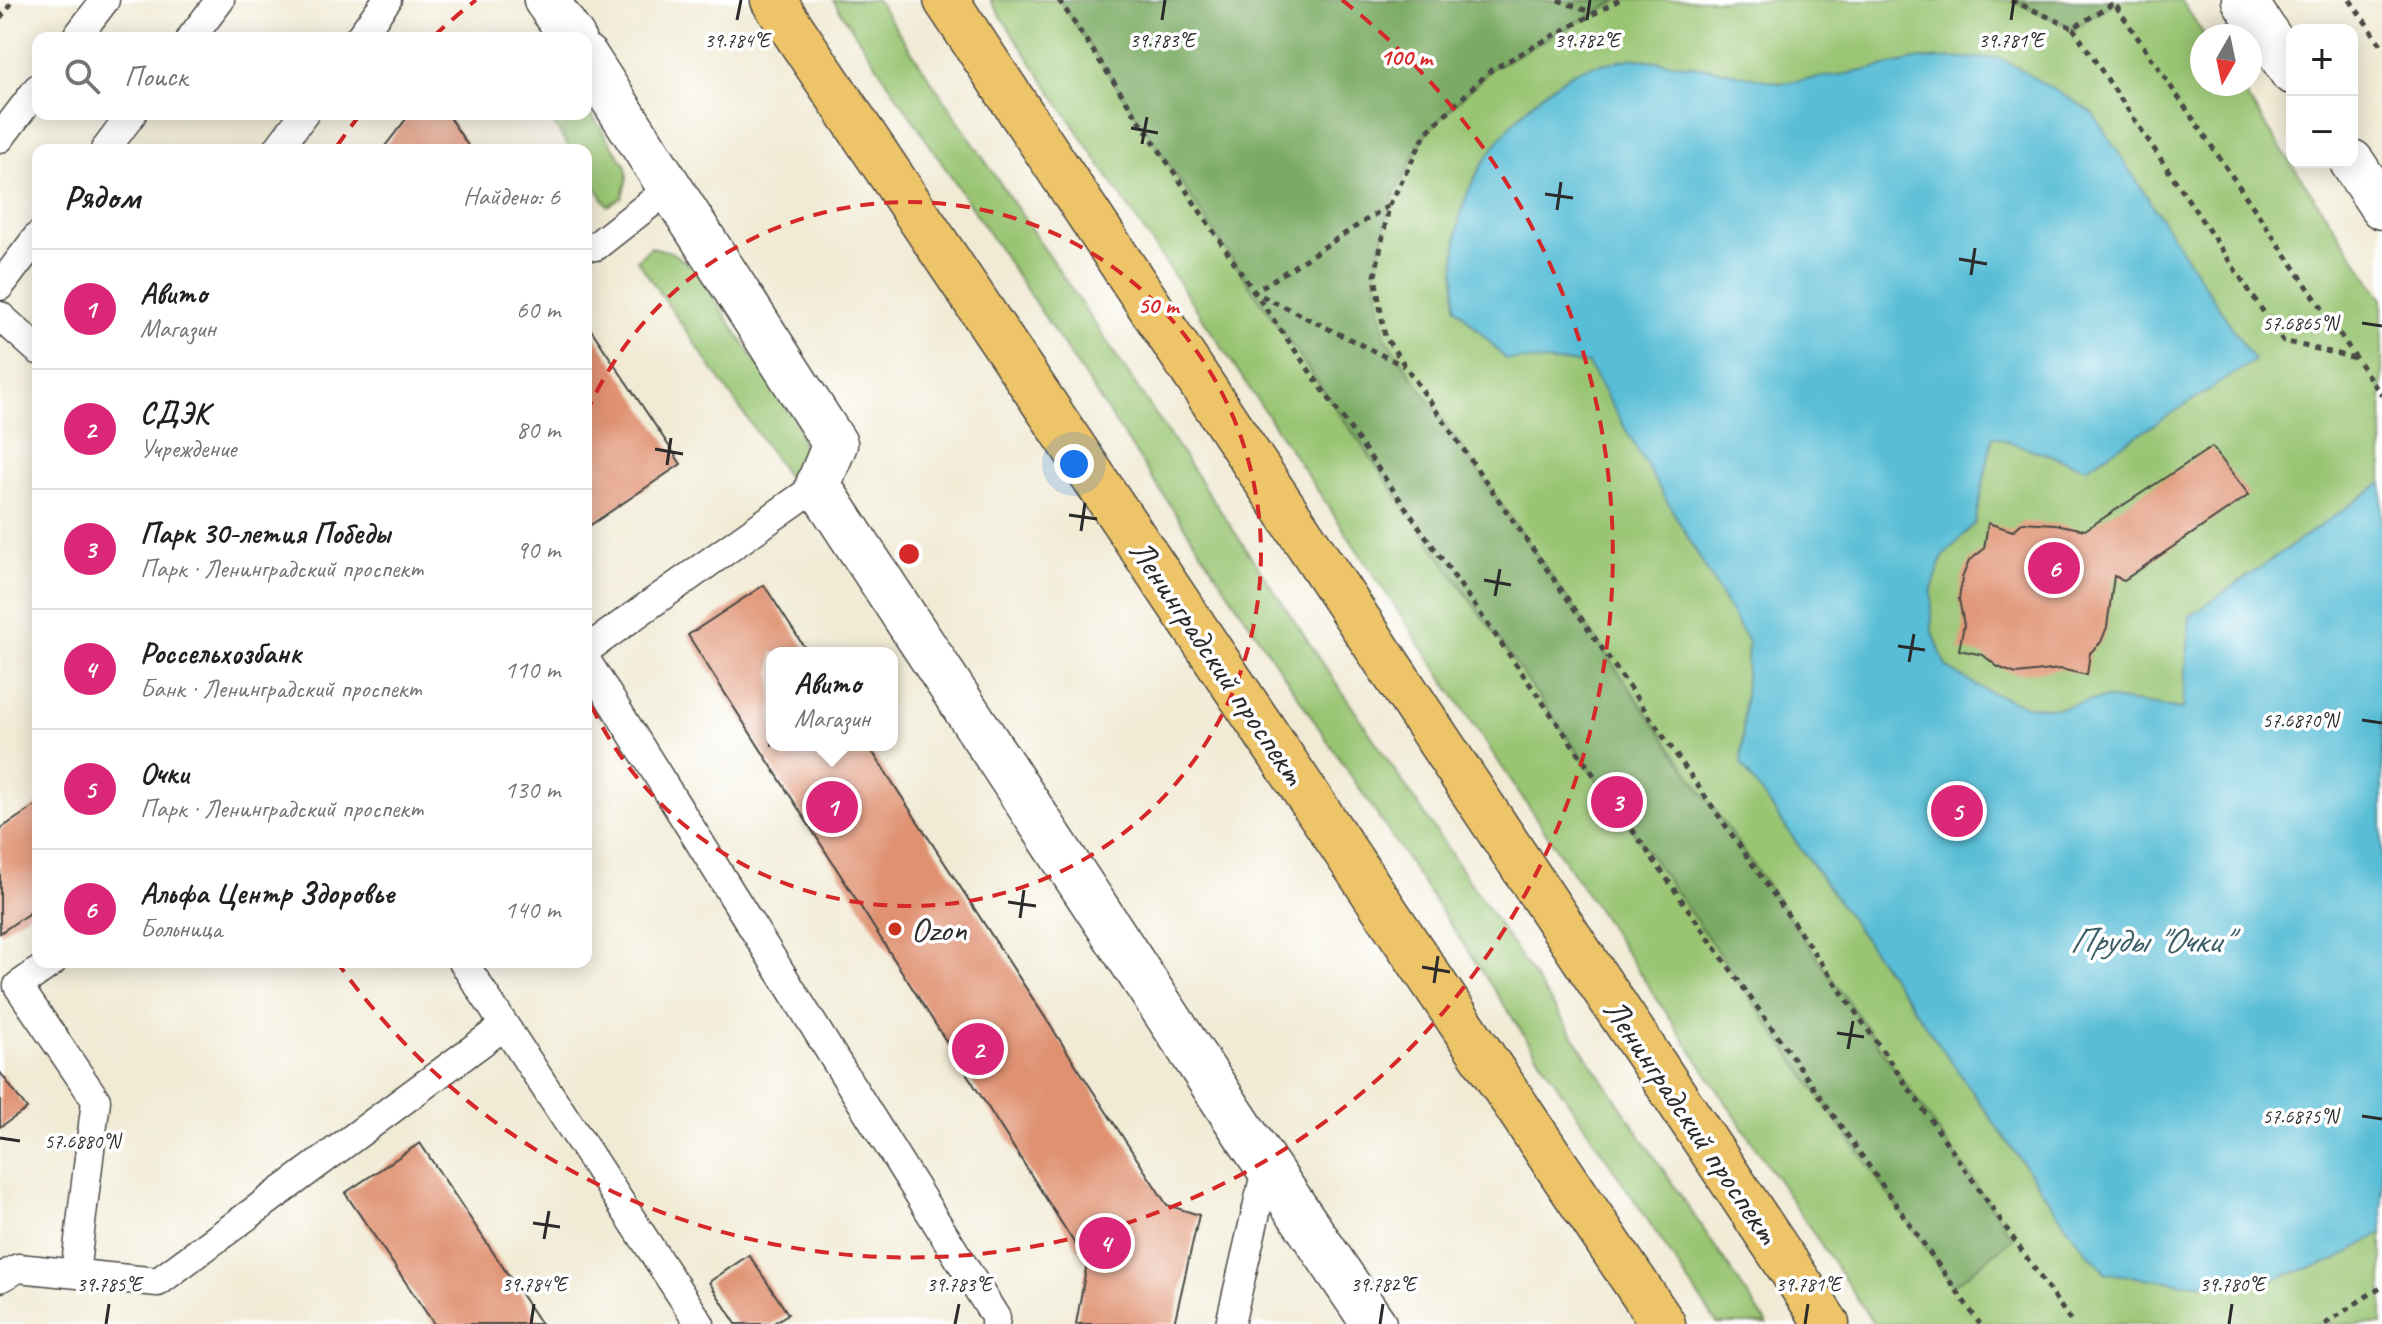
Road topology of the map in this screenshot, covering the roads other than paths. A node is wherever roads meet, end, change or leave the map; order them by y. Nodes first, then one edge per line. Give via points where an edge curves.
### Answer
1 (105, 0) edge
2 (220, 0) edge
3 (387, 0) edge
4 (546, 0) edge
5 (773, 0) edge
6 (946, 0) edge
7 (2244, 0) edge
8 (81, 32) edge
9 (196, 32) edge
10 (363, 32) edge
11 (569, 32) edge
12 (2286, 63) edge
13 (592, 66) edge
14 (32, 96) edge
15 (128, 120) edge
16 (300, 120) edge
17 (0, 138) edge
18 (110, 144) edge
19 (282, 144) edge
20 (2356, 168) edge
21 (670, 188) junction
22 (2382, 207) edge
23 (32, 244) edge
24 (596, 246) dead end
25 (0, 286) edge
26 (0, 316) edge
27 (32, 345) edge
28 (818, 485) junction
29 (592, 646) edge
30 (592, 670) edge
31 (44, 968) edge
32 (467, 968) edge
33 (504, 1026) junction
34 (1267, 1165) junction
35 (75, 1273) junction
36 (0, 1278) edge
37 (700, 1324) edge
38 (995, 1324) edge
39 (1230, 1324) edge
40 (1374, 1324) edge
41 (1663, 1324) edge
42 (1827, 1324) edge

1 - 8 lane
2 - 9 lane
3 - 10 lane
4 - 11 street
5 - 41 main road, Ленинградский проспект
6 - 42 main road, Ленинградский проспект
7 - 12 street
13 - 21 street
14 - 17 lane
15 - 18 lane
16 - 19 lane
20 - 22 street
21 - 24 lane
21 - 28 street via 835,444
23 - 25 lane
26 - 27 lane
28 - 29 lane
28 - 34 street
30 - 38 lane
31 - 35 lane via 18,986 96,1100
32 - 33 lane
33 - 35 lane via 158,1282
33 - 37 lane
34 - 39 lane
34 - 40 street
35 - 36 lane via 18,1268

